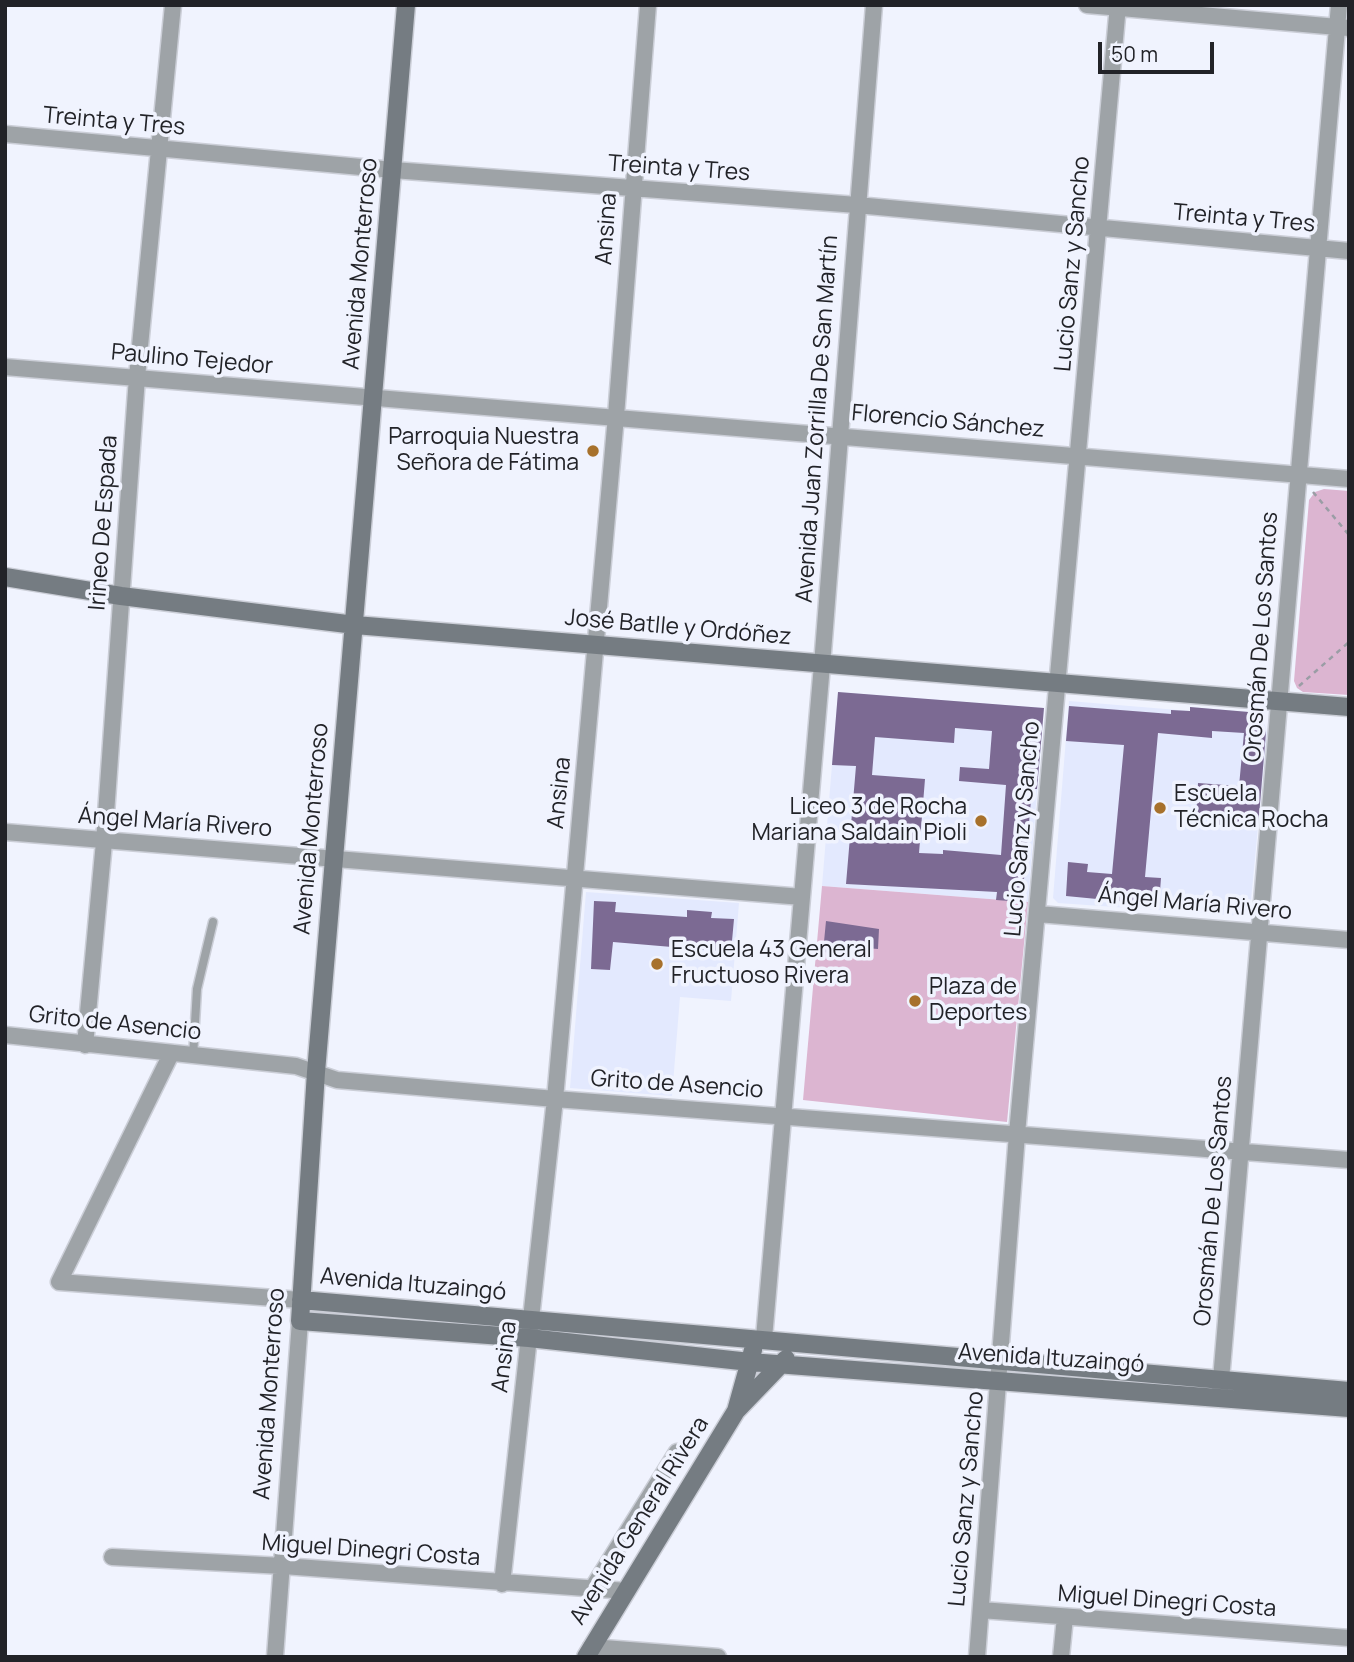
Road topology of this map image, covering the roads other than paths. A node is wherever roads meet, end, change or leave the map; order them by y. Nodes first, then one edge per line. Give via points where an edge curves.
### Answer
1 (173, 5) edge
2 (406, 5) edge
3 (648, 5) edge
4 (874, 5) edge
5 (1087, 5) edge
6 (1339, 5) edge
7 (1118, 6) edge
8 (1343, 28) edge
9 (5, 134) edge
10 (159, 148) junction
11 (393, 170) junction
12 (632, 188) junction
13 (858, 205) junction
14 (1099, 228) junction
15 (1319, 249) junction
16 (1349, 251) edge
17 (5, 367) edge
18 (137, 377) junction
19 (375, 399) junction
20 (616, 416) junction
21 (839, 435) junction
22 (1079, 456) junction
23 (1298, 474) junction
24 (1349, 478) edge
25 (5, 577) edge
26 (121, 596) junction
27 (355, 625) junction
28 (597, 646) junction
29 (822, 665) junction
30 (1059, 685) junction
31 (1280, 702) junction
32 (1349, 707) edge
33 (5, 832) edge
34 (104, 842) junction
35 (334, 858) junction
36 (574, 877) junction
37 (802, 897) junction
38 (1038, 914) junction
39 (213, 922) dead end
40 (1261, 933) junction
41 (1349, 940) edge
42 (5, 1035) edge
43 (85, 1045) junction
44 (171, 1054) junction
45 (192, 1057) junction
46 (316, 1072) junction
47 (555, 1100) junction
48 (784, 1115) junction
49 (1017, 1134) junction
50 (1240, 1150) junction
51 (1349, 1160) edge
52 (301, 1300) junction
53 (533, 1319) junction
54 (300, 1321) junction
55 (529, 1338) junction
56 (764, 1338) junction
57 (784, 1342) junction
58 (750, 1362) junction
59 (784, 1364) junction
60 (1000, 1371) junction
61 (1221, 1388) junction
62 (1349, 1391) edge
63 (1349, 1408) edge
64 (736, 1411) junction
65 (677, 1452) dead end
66 (112, 1558) dead end
67 (283, 1566) junction
68 (502, 1584) junction
69 (592, 1589) junction
70 (627, 1591) junction
71 (981, 1610) junction
72 (1065, 1617) junction
73 (1349, 1638) edge
74 (588, 1652) edge
75 (707, 1656) edge
76 (275, 1657) edge
77 (977, 1657) edge
78 (1061, 1657) edge

1 - 10 street, Irineo De Espada
2 - 11 street, Avenida Monterroso
3 - 12 street, Ansina
4 - 13 street, Avenida Juan Zorrilla De San Martín
5 - 7 street
6 - 8 street, Orosmán De Los Santos
7 - 8 street
7 - 14 street, Lucio Sanz y Sancho
8 - 15 street, Orosmán De Los Santos
9 - 10 street, Treinta y Tres
10 - 11 street, Treinta y Tres
10 - 18 street, Irineo De Espada
11 - 12 street, Treinta y Tres
11 - 19 street, Avenida Monterroso
12 - 13 street, Treinta y Tres
12 - 20 street, Ansina
13 - 14 street, Treinta y Tres
13 - 21 street, Avenida Juan Zorrilla De San Martín
14 - 15 street, Treinta y Tres
14 - 22 street, Lucio Sanz y Sancho
15 - 16 street, Treinta y Tres
15 - 23 street, Orosmán De Los Santos
17 - 18 street, Paulino Tejedor
18 - 19 street, Paulino Tejedor
18 - 26 street, Irineo De Espada
19 - 20 street, Florencio Sánchez
19 - 27 street, Avenida Monterroso
20 - 21 street, Florencio Sánchez
20 - 28 street, Ansina
21 - 22 street, Florencio Sánchez
21 - 29 street, Avenida Juan Zorrilla De San Martín
22 - 23 street, Florencio Sánchez
22 - 30 street, Lucio Sanz y Sancho
23 - 24 street, Florencio Sánchez
23 - 31 street, Orosmán De Los Santos
25 - 26 street, José Batlle y Ordóñez
26 - 27 street, José Batlle y Ordóñez
26 - 34 street, Irineo De Espada
27 - 28 street, José Batlle y Ordóñez
27 - 35 street, Avenida Monterroso
28 - 29 street, José Batlle y Ordóñez
28 - 36 street, Ansina
29 - 30 street, José Batlle y Ordóñez
29 - 37 street, Avenida Juan Zorrilla De San Martín
30 - 31 street, José Batlle y Ordóñez
30 - 38 street, Lucio Sanz y Sancho
31 - 32 street, José Batlle y Ordóñez
31 - 40 street, Orosmán De Los Santos
33 - 34 street, Ángel María Rivero
34 - 35 street, Ángel María Rivero
34 - 43 street, Irineo De Espada
35 - 36 street, Ángel María Rivero
35 - 46 street, Avenida Monterroso
36 - 37 street, Ángel María Rivero
36 - 47 street, Ansina
37 - 48 street, Avenida Juan Zorrilla De San Martín
38 - 40 street, Ángel María Rivero
38 - 49 street, Lucio Sanz y Sancho
39 - 45 lane via 197,989
40 - 41 street, Ángel María Rivero
40 - 50 street, Orosmán De Los Santos
42 - 43 street, Grito de Asencio
43 - 44 street, Grito de Asencio
44 - 45 street, Grito de Asencio
44 - 52 street, Avenida Ituzaingó via 59,1282
45 - 46 street, Grito de Asencio via 296,1066
46 - 47 street, Grito de Asencio via 337,1080
46 - 52 street, Avenida Monterroso
47 - 48 street, Grito de Asencio
47 - 53 street, Ansina
48 - 49 street, Grito de Asencio
48 - 56 street, Avenida Juan Zorrilla De San Martín
49 - 50 street, Grito de Asencio
49 - 60 street, Lucio Sanz y Sancho
50 - 51 street, Grito de Asencio
50 - 61 street, Orosmán De Los Santos
52 - 53 street, Avenida Ituzaingó
52 - 54 street, Avenida Monterroso
53 - 55 street, Ansina
53 - 56 street, Avenida Ituzaingó
54 - 55 street, Avenida Ituzaingó
54 - 67 street, Avenida Monterroso
55 - 58 street, Avenida Ituzaingó
55 - 68 street, Ansina
56 - 57 street, Avenida Ituzaingó
56 - 58 street via 753,1348
57 - 59 street
57 - 60 street, Avenida Ituzaingó
58 - 59 street, Avenida Ituzaingó
58 - 64 street, Avenida General Rivera
59 - 60 street, Avenida Ituzaingó
59 - 64 street, Avenida General Rivera
60 - 61 street, Avenida Ituzaingó
60 - 71 street, Lucio Sanz y Sancho
61 - 62 street, Avenida Ituzaingó
61 - 63 street, Avenida Ituzaingó
64 - 70 street, Avenida General Rivera
65 - 69 street
66 - 67 street, Miguel Dinegri Costa
67 - 68 street, Miguel Dinegri Costa
67 - 76 street, Avenida Monterroso
68 - 69 street, Miguel Dinegri Costa
69 - 70 street, Miguel Dinegri Costa
70 - 74 street, Avenida General Rivera
71 - 72 street, Miguel Dinegri Costa
71 - 77 street, Lucio Sanz y Sancho
72 - 73 street, Miguel Dinegri Costa
72 - 78 street
74 - 75 street

